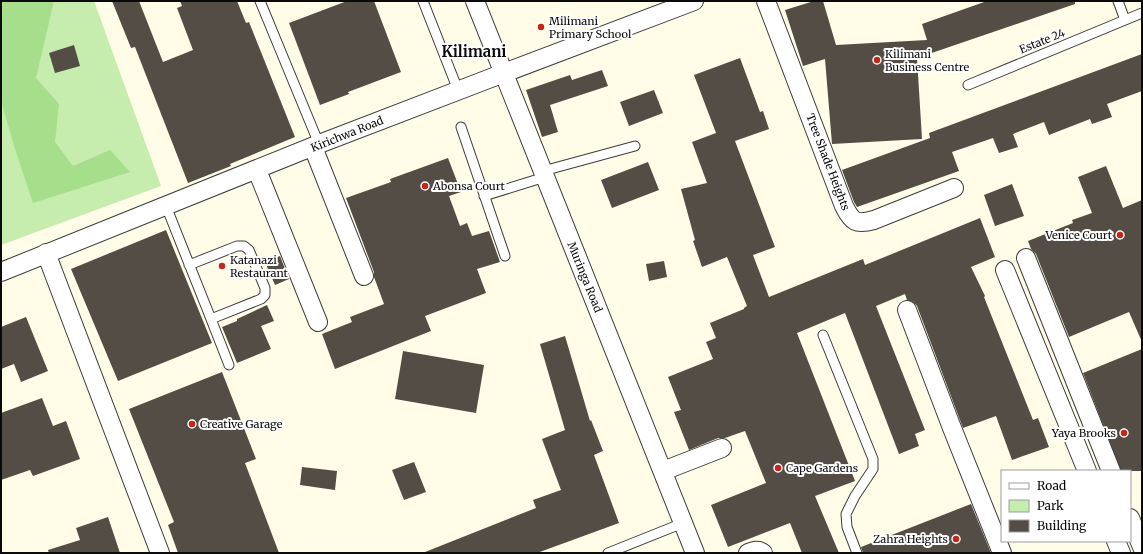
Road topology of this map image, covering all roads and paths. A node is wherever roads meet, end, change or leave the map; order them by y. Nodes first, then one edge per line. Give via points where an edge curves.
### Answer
1 (260, 1) edge
2 (423, 1) edge
3 (475, 1) edge
4 (694, 1) edge
5 (766, 1) edge
6 (1118, 1) edge
7 (1142, 13) edge
8 (1125, 20) junction
9 (504, 73) junction
10 (968, 85) dead end
11 (458, 90) junction
12 (460, 127) dead end
13 (316, 146) junction
14 (635, 146) dead end
15 (257, 170) junction
16 (544, 174) junction
17 (954, 188) dead end
18 (484, 196) junction
19 (166, 206) junction
20 (46, 253) junction
21 (505, 256) dead end
22 (1026, 258) dead end
23 (189, 265) junction
24 (1005, 270) dead end
25 (1, 272) edge
26 (364, 276) dead end
27 (907, 310) dead end
28 (211, 319) junction
29 (318, 322) dead end
30 (823, 335) dead end
31 (228, 365) dead end
32 (722, 448) dead end
33 (1087, 470) edge
34 (1111, 470) edge
35 (663, 471) junction
36 (1131, 520) edge
37 (683, 523) junction
38 (1116, 542) edge
39 (1142, 547) edge
40 (160, 553) edge
41 (608, 553) edge
42 (695, 553) edge
43 (748, 553) edge
44 (763, 553) edge
45 (857, 553) edge
46 (1002, 553) edge
47 (1121, 553) edge

1 - 13 lane
2 - 11 lane
3 - 9 street, Muringa Road
4 - 9 street, Kirichwa Road
5 - 17 street, Tree Shade Heights via 844,206 854,220 862,224
6 - 8 lane
7 - 8 lane, Estate 24
8 - 10 lane, Estate 24
9 - 11 street, Kirichwa Road
9 - 16 street, Muringa Road
11 - 13 street, Kirichwa Road
12 - 18 lane
13 - 15 street, Kirichwa Road
13 - 26 street
14 - 16 lane
15 - 19 street, Kirichwa Road
15 - 29 street
16 - 18 lane
16 - 35 street, Muringa Road
18 - 21 lane
19 - 20 street, Kirichwa Road
19 - 23 lane
20 - 25 street, Kirichwa Road
20 - 40 street
22 - 34 street
23 - 28 lane
23 - 28 lane via 237,246 244,246 249,250 265,288 261,299
24 - 33 street
27 - 46 street
28 - 31 lane
30 - 45 lane via 873,459 873,469 846,514 847,527
32 - 35 street
35 - 37 street, Muringa Road
36 - 39 street
37 - 41 lane
37 - 42 street, Muringa Road
38 - 47 street
43 - 44 street

